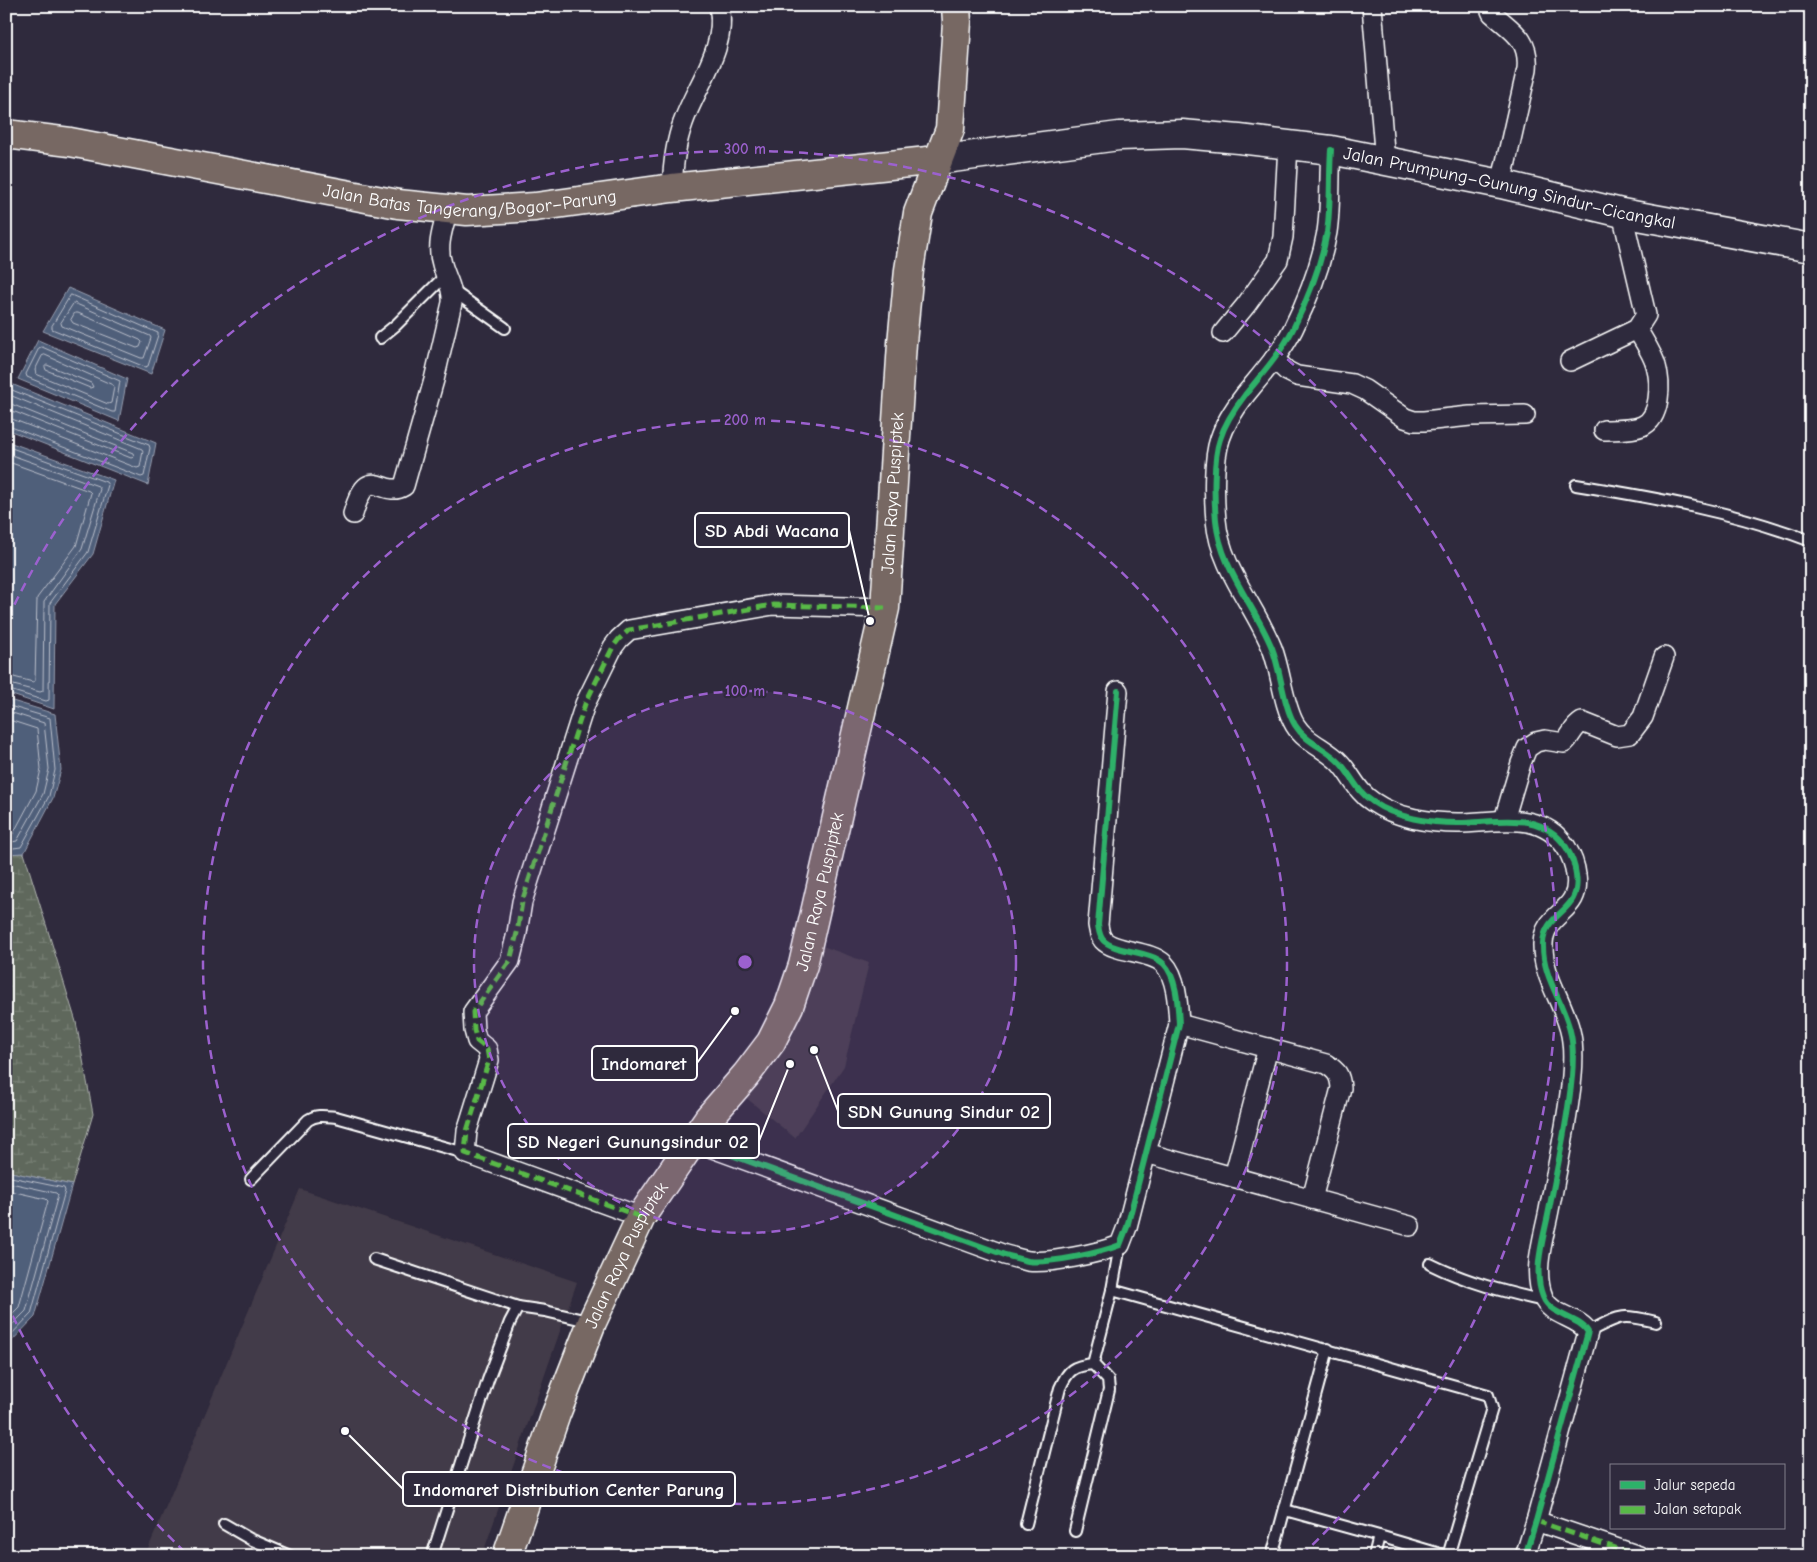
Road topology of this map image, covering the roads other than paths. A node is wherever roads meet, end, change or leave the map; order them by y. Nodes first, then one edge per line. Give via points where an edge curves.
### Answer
1 (719, 6) edge
2 (956, 6) edge
3 (1372, 6) edge
4 (1489, 6) edge
5 (6, 134) edge
6 (1288, 145) junction
7 (1331, 150) junction
8 (937, 160) junction
9 (1385, 162) junction
10 (1501, 184) junction
11 (672, 188) junction
12 (448, 209) junction
13 (1622, 213) junction
14 (1811, 248) edge
15 (449, 283) junction
16 (505, 328) dead end
17 (1637, 328) junction
18 (1223, 333) dead end
19 (380, 338) dead end
20 (1274, 359) junction
21 (1570, 361) dead end
22 (1525, 415) dead end
23 (1604, 430) dead end
24 (1576, 485) dead end
25 (353, 514) dead end
26 (1811, 541) edge
27 (885, 608) junction
28 (1664, 657) dead end
29 (1118, 691) dead end
30 (1504, 820) junction
31 (1179, 1024) junction
32 (1268, 1048) junction
33 (693, 1141) junction
34 (465, 1153) junction
35 (1146, 1153) junction
36 (1234, 1177) junction
37 (251, 1179) dead end
38 (1312, 1199) junction
39 (641, 1217) junction
40 (1410, 1226) dead end
41 (1120, 1245) junction
42 (374, 1259) dead end
43 (1430, 1264) dead end
44 (1112, 1290) junction
45 (1544, 1301) junction
46 (518, 1307) junction
47 (592, 1322) junction
48 (1656, 1322) dead end
49 (1588, 1332) junction
50 (1328, 1349) junction
51 (1093, 1364) junction
52 (1285, 1510) junction
53 (1536, 1521) junction
54 (224, 1524) dead end
55 (1026, 1524) dead end
56 (1075, 1531) dead end
57 (1379, 1536) junction
58 (290, 1556) edge
59 (432, 1556) edge
60 (507, 1556) edge
61 (1272, 1556) edge
62 (1374, 1556) edge
63 (1448, 1556) edge
64 (1525, 1556) edge
65 (1639, 1556) edge

1 - 11 street via 721,17 717,46 682,123 673,164
2 - 8 main road, Jalan Raya Puspiptek via 950,129
3 - 9 street
4 - 10 street via 1492,13 1524,44 1529,56
5 - 12 main road, Jalan Batas Tangerang/Bogor–Parung via 70,142 398,204
6 - 7 main road, Jalan Prumpung–Gunung Sindur–Cicangkal
6 - 8 main road, Jalan Prumpung–Gunung Sindur–Cicangkal via 1154,134 1086,139
6 - 18 street via 1283,237 1278,260
7 - 9 main road, Jalan Prumpung–Gunung Sindur–Cicangkal
7 - 20 street via 1327,230 1312,285 1292,332
8 - 11 main road, Jalan Batas Tangerang/Bogor–Parung
8 - 27 main road, Jalan Raya Puspiptek via 918,213 909,270
9 - 10 main road, Jalan Prumpung–Gunung Sindur–Cicangkal
10 - 13 main road, Jalan Prumpung–Gunung Sindur–Cicangkal
11 - 12 main road, Jalan Batas Tangerang/Bogor–Parung via 535,207
12 - 15 street via 439,252
13 - 14 main road, Jalan Prumpung–Gunung Sindur–Cicangkal
13 - 17 street via 1646,315
15 - 16 lane
15 - 19 lane
15 - 25 street via 452,303 404,486 396,489 376,484 366,486
17 - 21 street
17 - 23 street via 1656,365 1659,395 1655,409 1644,425 1634,429
20 - 22 street via 1287,372 1297,376 1352,384 1414,421
20 - 30 street via 1242,399 1218,442 1216,518 1225,560 1272,648 1292,720 1306,738 1341,764 1358,790 1374,803 1395,813 1454,823
24 - 26 lane via 1642,495 1745,518
27 - 33 main road, Jalan Raya Puspiptek via 803,965 789,1006 771,1042
27 - 34 street via 773,605 629,630 618,638 585,704 522,902 510,961 473,1012 474,1030 478,1041 487,1049 489,1060 467,1131
28 - 30 street via 1643,717 1630,734 1617,736 1582,722 1575,726 1564,744 1545,740 1527,748
29 - 31 street via 1099,935 1112,945 1164,964 1176,991
30 - 45 street via 1535,822 1548,828 1570,853 1576,875 1576,892 1571,904 1553,919 1543,940 1545,967 1567,1020 1573,1054 1570,1099 1538,1267
31 - 32 street
31 - 35 street
32 - 36 street
32 - 38 street via 1326,1064 1340,1077 1341,1088
33 - 39 main road, Jalan Raya Puspiptek
33 - 41 street via 1028,1261 1056,1260 1106,1251
34 - 37 lane via 321,1115 308,1120
34 - 39 street
35 - 36 street
35 - 41 street
36 - 38 street
38 - 40 street
39 - 47 main road, Jalan Raya Puspiptek
41 - 44 lane
42 - 46 lane
43 - 45 lane via 1453,1276
44 - 50 lane
44 - 51 lane
45 - 49 street via 1583,1325
46 - 47 lane
46 - 59 lane via 488,1380
47 - 60 main road, Jalan Raya Puspiptek
48 - 49 lane via 1623,1316
49 - 53 street
50 - 52 lane
50 - 63 lane via 1488,1395 1492,1408
51 - 55 lane via 1072,1370 1060,1388
51 - 56 lane via 1108,1380 1109,1390
52 - 57 lane
52 - 61 lane
53 - 64 street
53 - 65 street
54 - 58 lane
57 - 62 lane
57 - 63 lane

